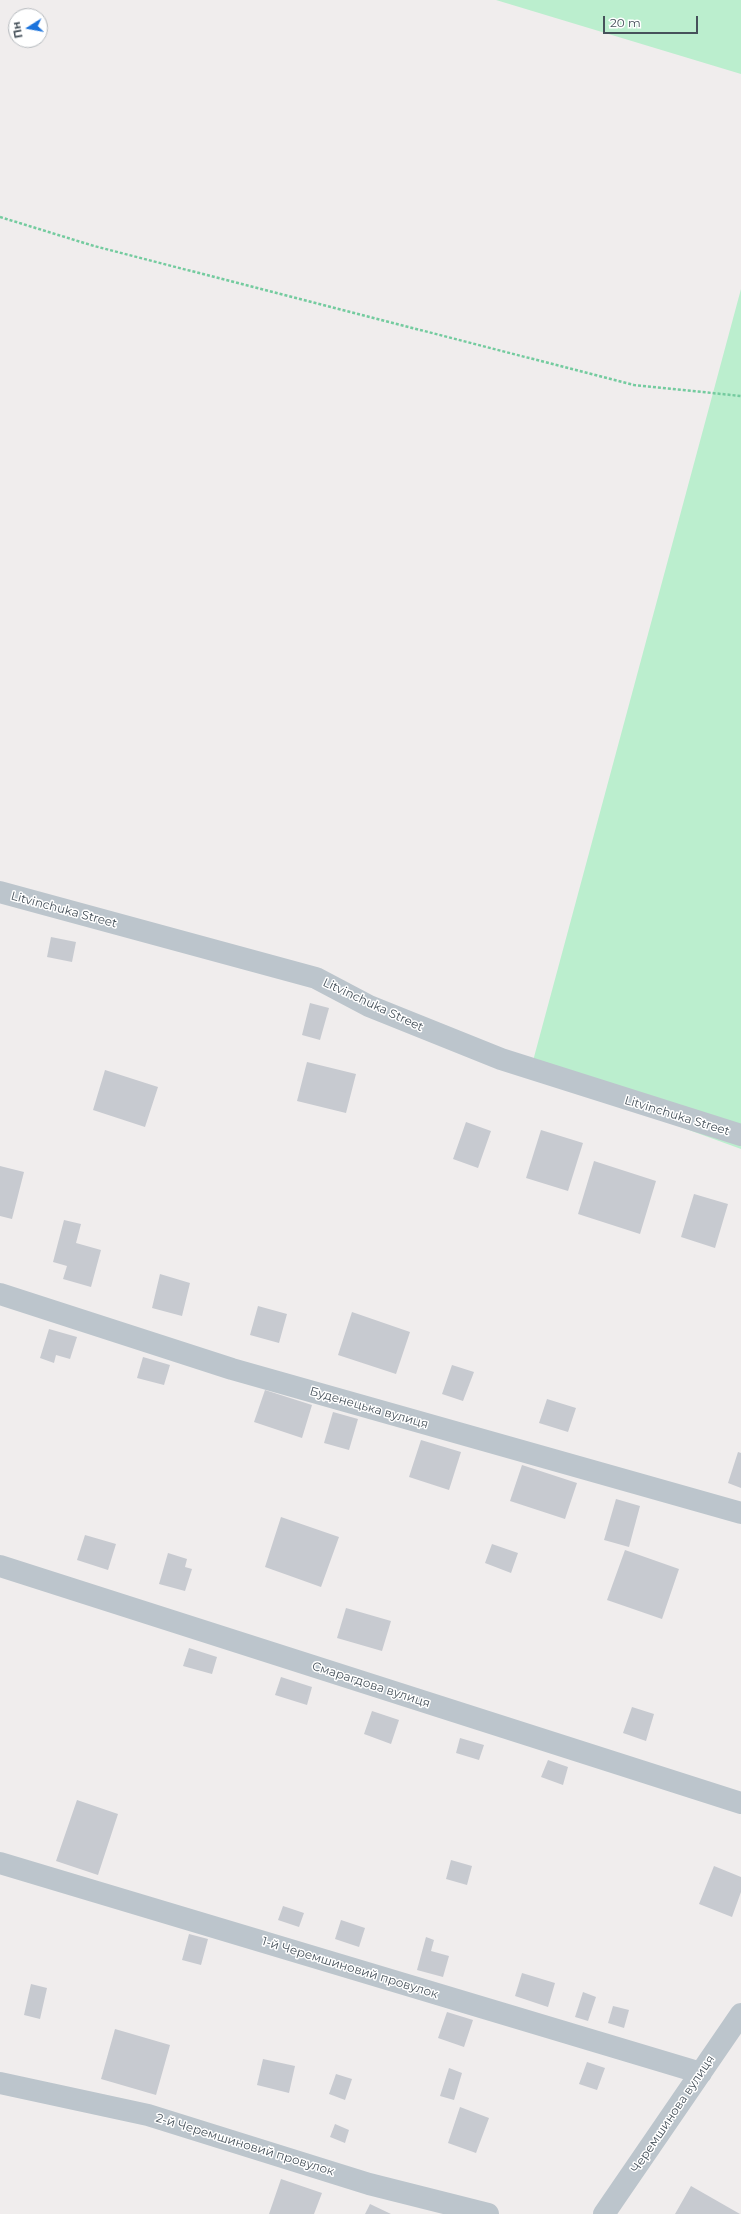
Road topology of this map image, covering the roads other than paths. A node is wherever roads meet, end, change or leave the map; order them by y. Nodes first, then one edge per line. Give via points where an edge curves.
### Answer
1 (0, 892) edge
2 (741, 1135) edge
3 (0, 1294) edge
4 (741, 1513) edge
5 (0, 1566) edge
6 (741, 1803) edge
7 (0, 1863) edge
8 (741, 2014) edge
9 (701, 2073) junction
10 (0, 2083) edge
11 (488, 2214) edge
12 (604, 2214) edge

1 - 2 street, Litvinchuka Street via 316,978 369,1006 501,1060
3 - 4 street, Буденецька вулиця via 232,1369
5 - 6 street, Смарагдова вулиця
7 - 9 street, 1-й Черемшиновий провулок
8 - 9 street, Черемшинова вулиця
9 - 12 street, Черемшинова вулиця
10 - 11 street, 2-й Черемшиновий провулок via 148,2115 369,2184

